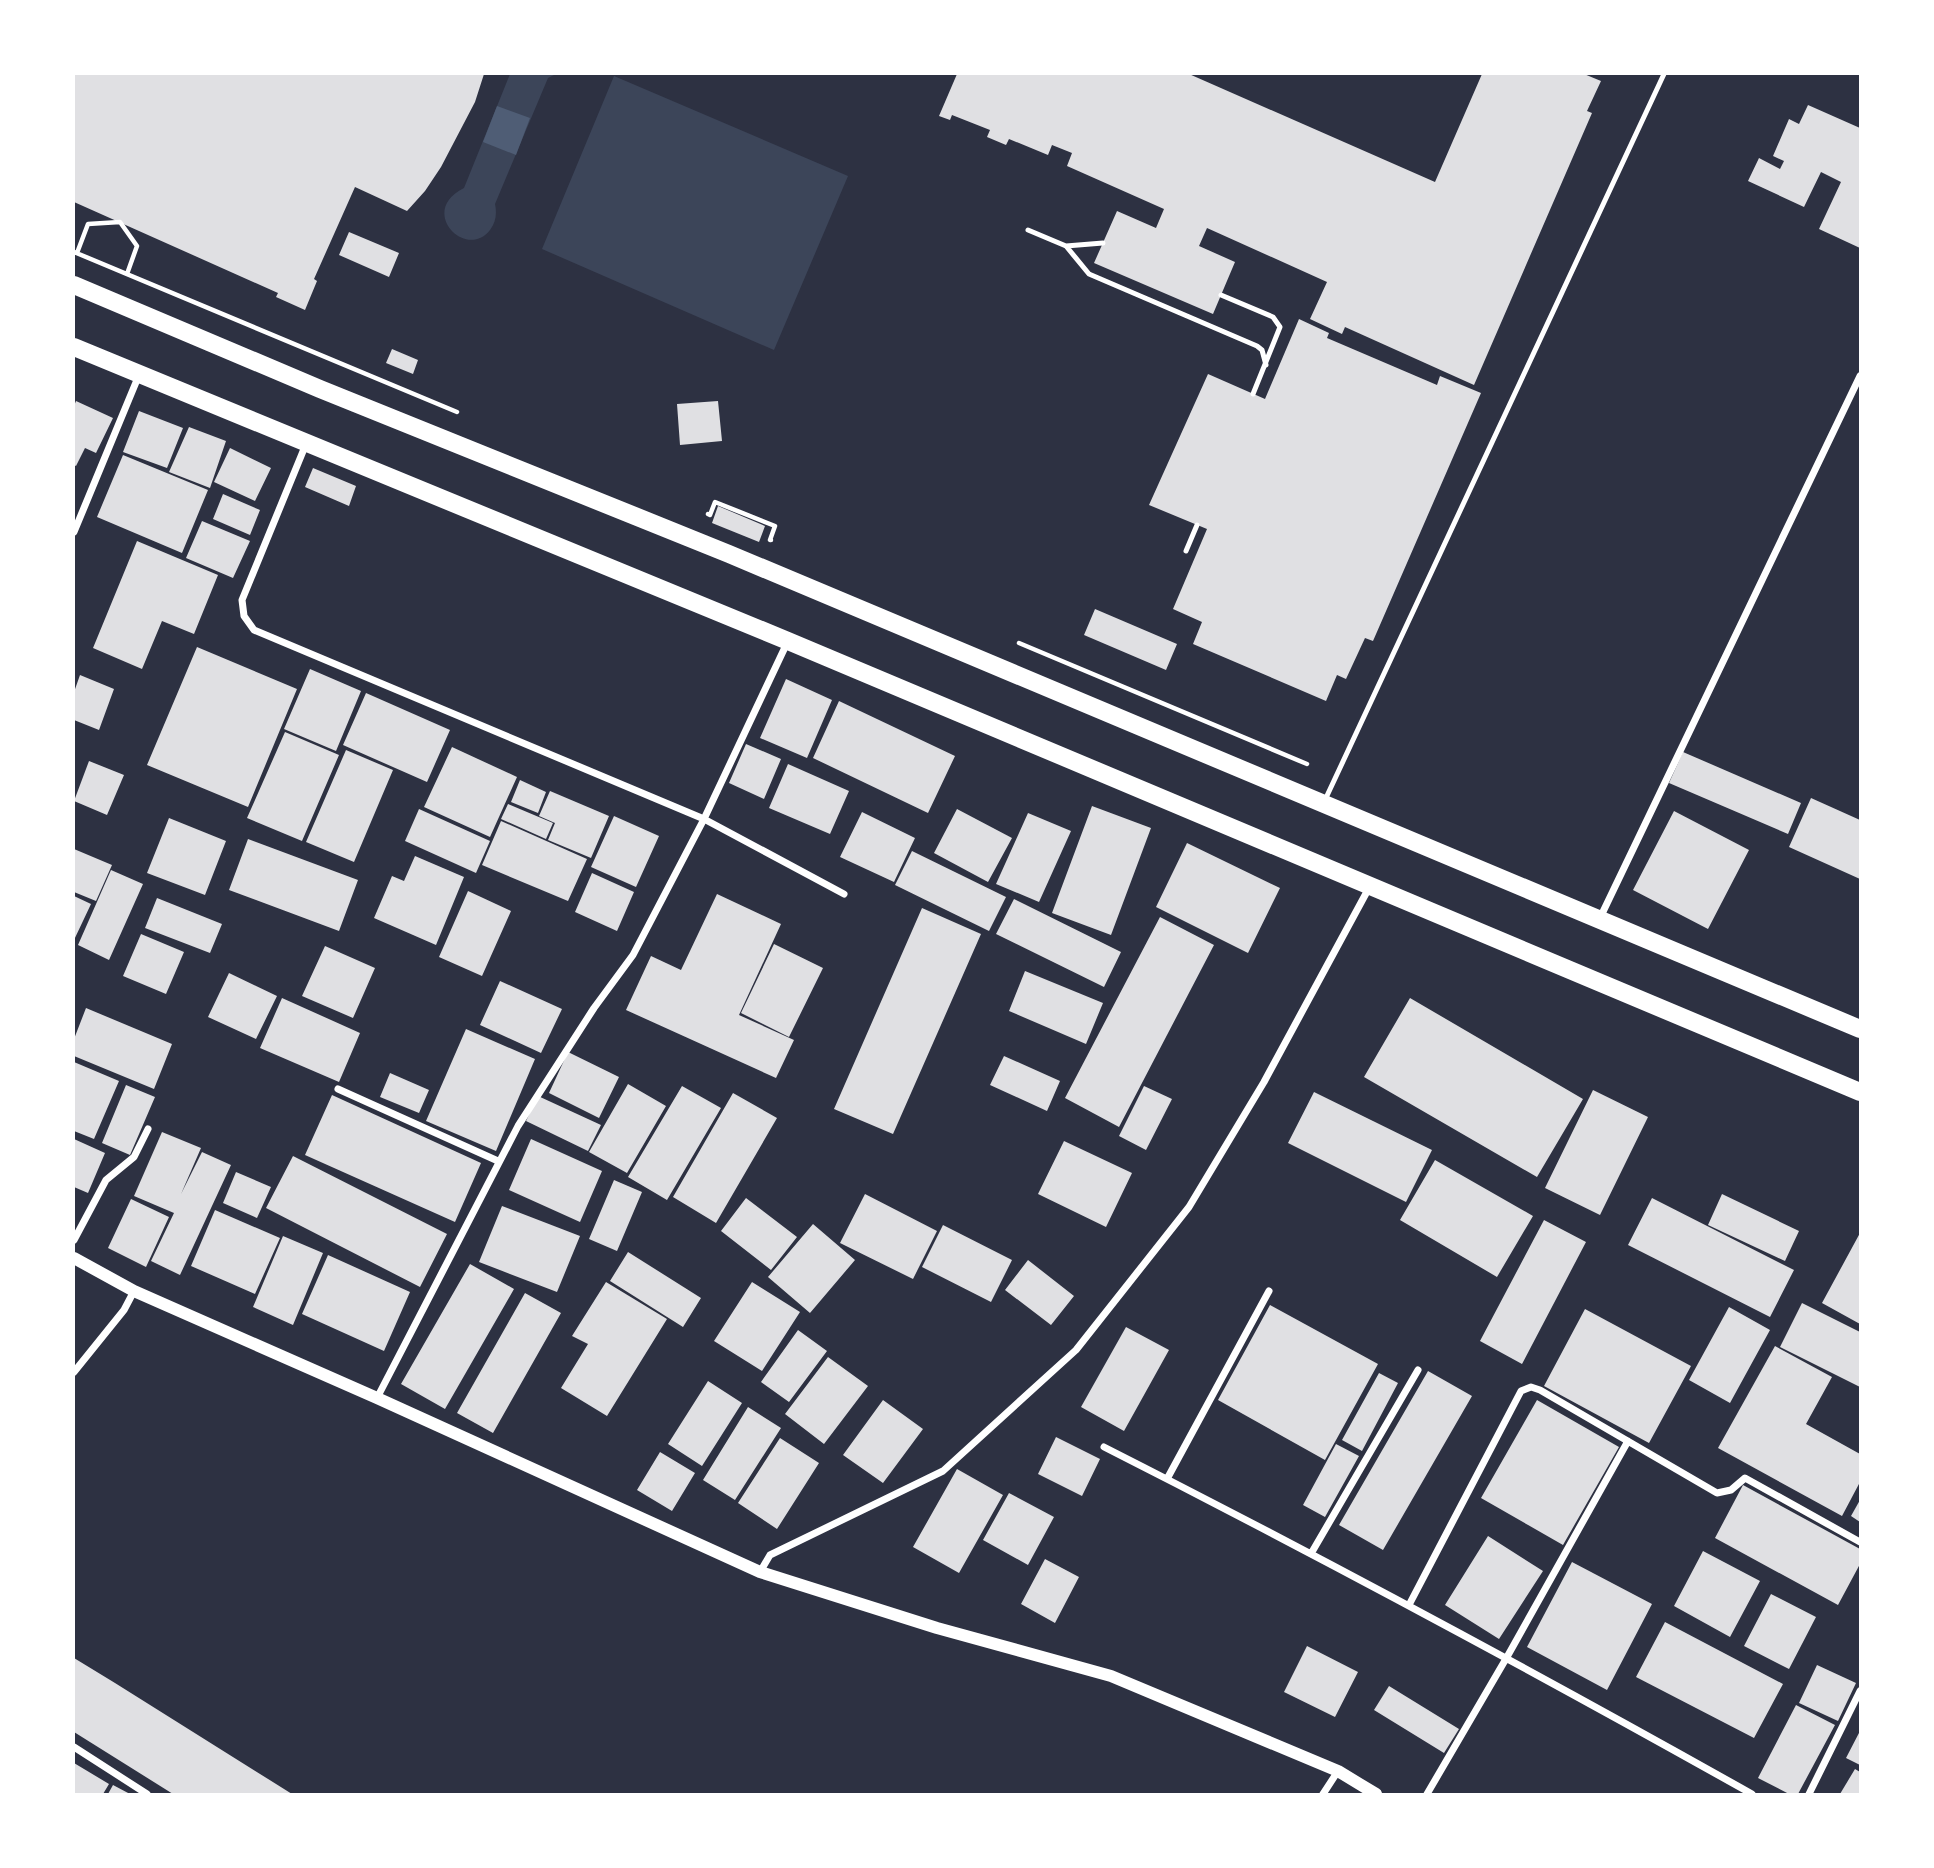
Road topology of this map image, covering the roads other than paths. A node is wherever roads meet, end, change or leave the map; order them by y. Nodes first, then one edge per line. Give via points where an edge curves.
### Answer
1 (1664, 74) edge
2 (1028, 230) dead end
3 (1103, 243) dead end
4 (1066, 246) junction
5 (74, 285) edge
6 (1221, 295) dead end
7 (74, 347) edge
8 (1266, 365) junction
9 (139, 374) junction
10 (1860, 376) edge
11 (1254, 394) dead end
12 (306, 443) junction
13 (1197, 525) dead end
14 (74, 531) edge
15 (1185, 551) dead end
16 (788, 641) junction
17 (1324, 802) junction
18 (704, 819) junction
19 (1370, 885) junction
20 (844, 894) dead end
21 (1599, 919) junction
22 (1860, 1029) edge
23 (338, 1089) dead end
24 (1860, 1092) edge
25 (148, 1129) dead end
26 (498, 1161) junction
27 (74, 1240) edge
28 (74, 1258) edge
29 (134, 1291) junction
30 (1269, 1291) dead end
31 (1418, 1370) dead end
32 (74, 1372) edge
33 (377, 1398) junction
34 (1628, 1441) junction
35 (1104, 1447) dead end
36 (1167, 1479) junction
37 (1860, 1542) edge
38 (1312, 1552) junction
39 (760, 1572) junction
40 (1409, 1605) junction
41 (1507, 1657) junction
42 (1860, 1691) edge
43 (74, 1747) edge
44 (1338, 1771) junction
45 (146, 1794) edge
46 (1323, 1794) edge
47 (1376, 1794) edge
48 (1427, 1794) edge
49 (1752, 1794) edge
50 (1809, 1794) edge

1 - 17 lane
2 - 4 lane
3 - 4 lane
4 - 8 lane via 1089,274 1256,345 1266,357
5 - 17 main road
6 - 8 lane via 1277,321 1279,334
7 - 9 main road
8 - 11 lane
9 - 12 main road
9 - 14 street
10 - 21 street
12 - 16 main road
12 - 18 street via 242,600 244,616 254,629
13 - 15 lane
16 - 18 street
16 - 19 main road
17 - 21 main road
18 - 20 street
18 - 26 street via 633,955 587,1018
19 - 24 main road
19 - 39 street via 1264,1082 1189,1207 1076,1349 943,1471 771,1555
21 - 22 main road
23 - 26 street
25 - 27 street via 134,1157 106,1180
26 - 33 street
28 - 29 street
29 - 32 street
29 - 33 street
30 - 36 street
31 - 38 street
33 - 39 street
34 - 37 street via 1717,1493 1731,1490 1745,1478
34 - 40 street via 1540,1390 1521,1391
34 - 41 street
35 - 36 street
36 - 38 street
38 - 40 street
39 - 44 street via 1111,1676
40 - 41 street
41 - 48 street
41 - 49 street
42 - 50 street
43 - 45 street
44 - 46 street
44 - 47 street

